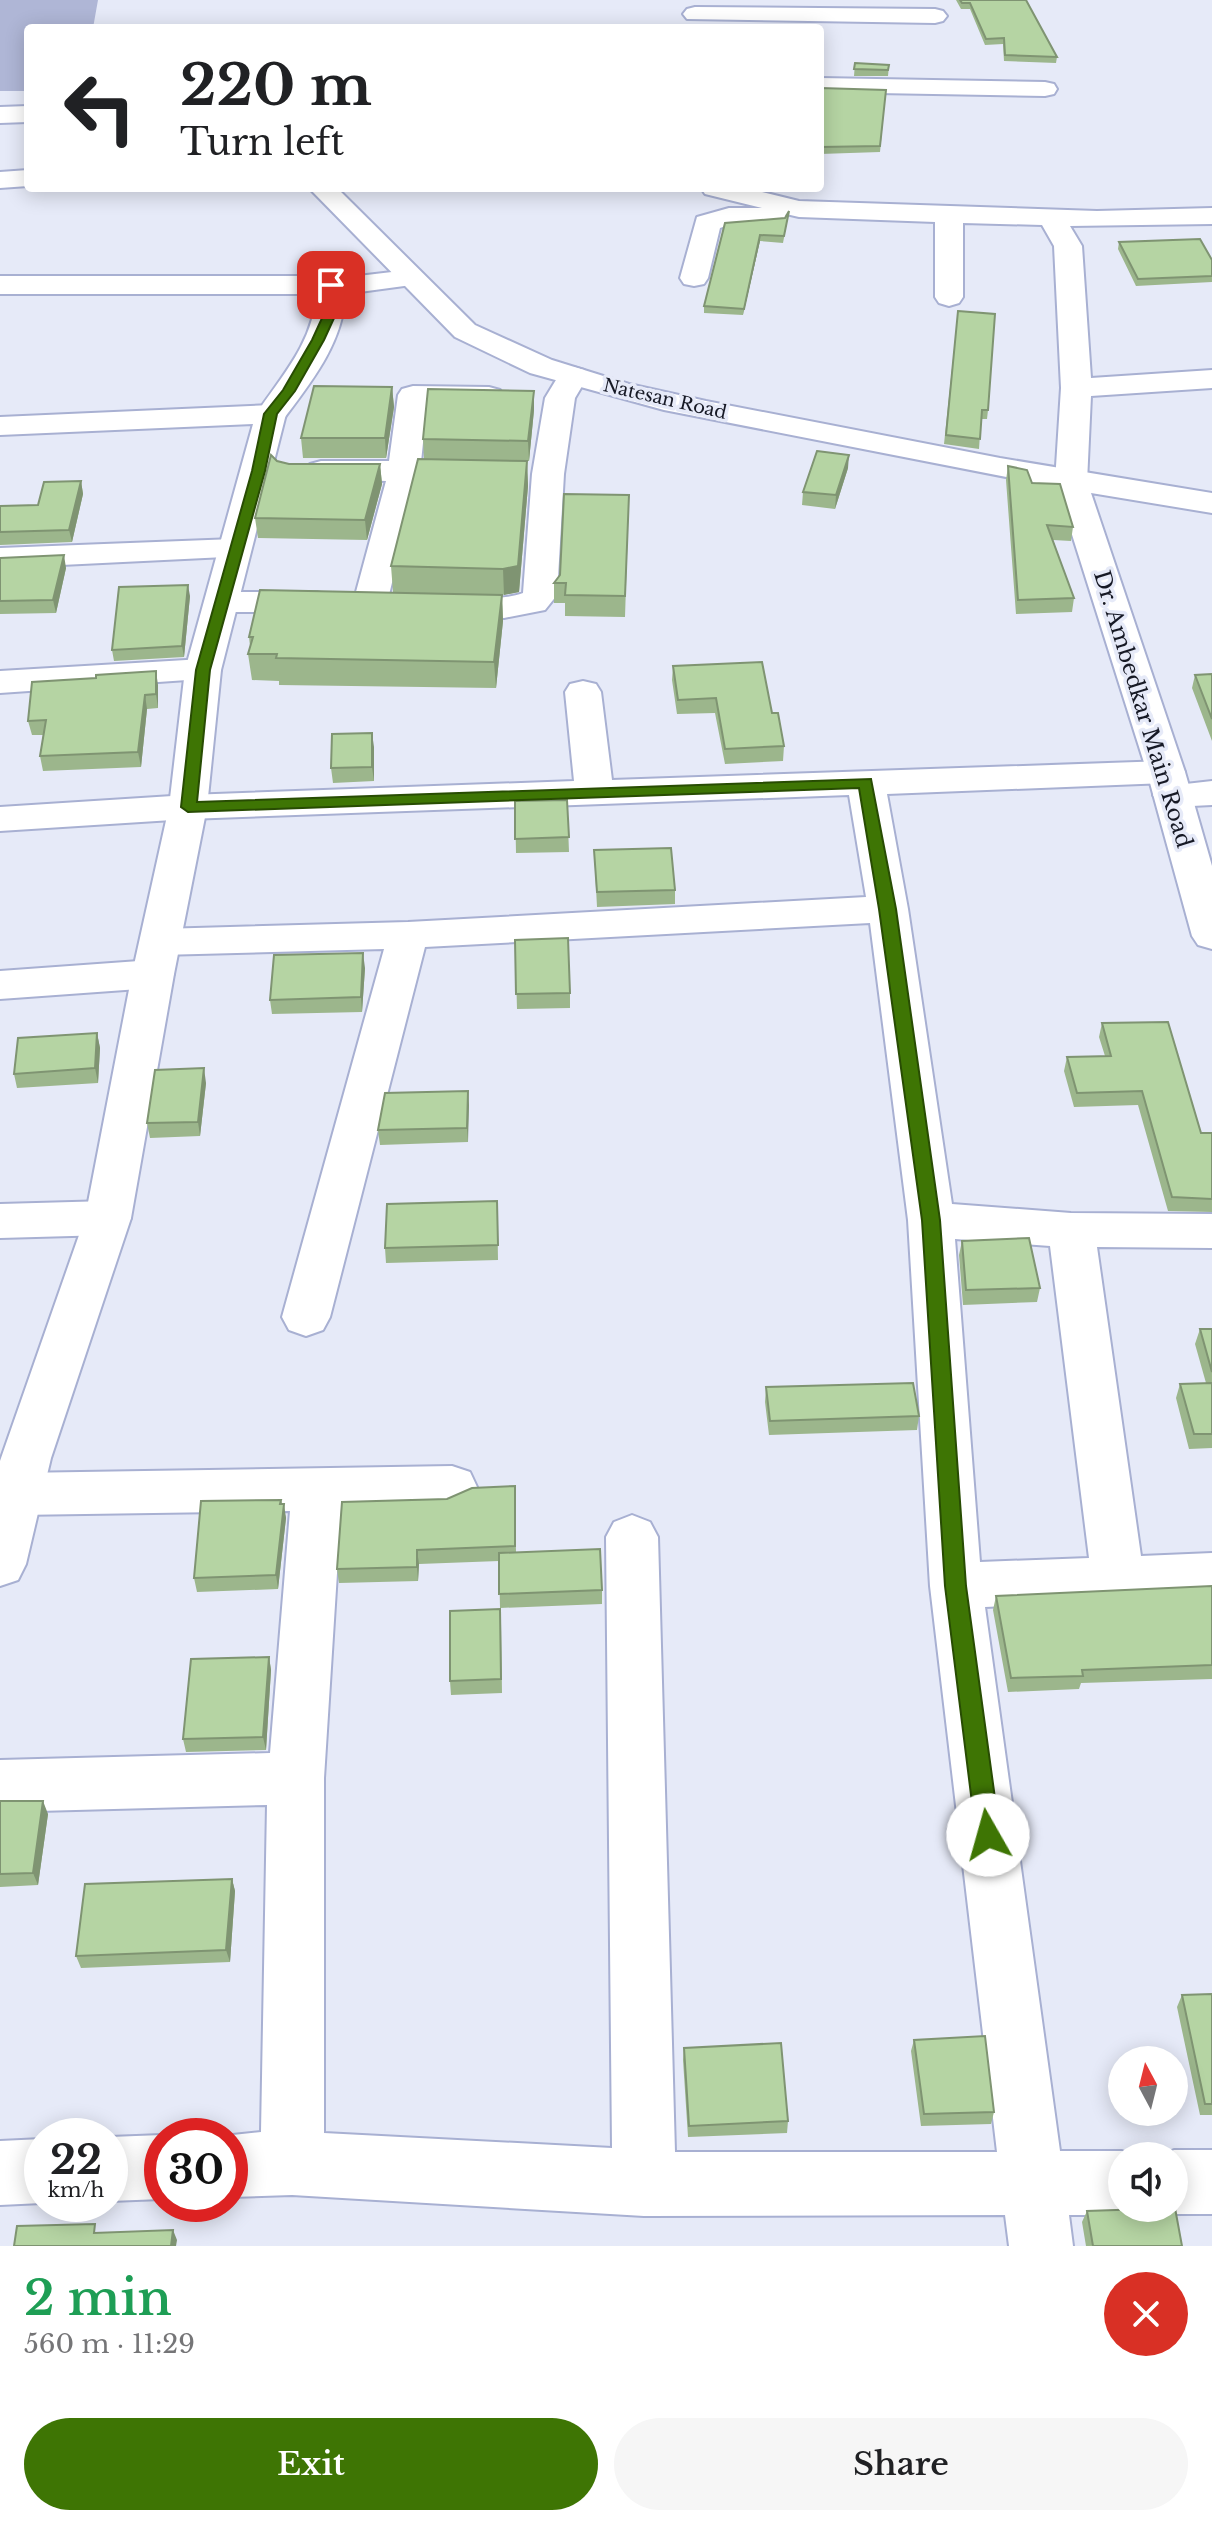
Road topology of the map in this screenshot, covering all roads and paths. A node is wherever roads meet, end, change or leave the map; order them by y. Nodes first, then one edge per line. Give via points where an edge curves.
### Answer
1 (694, 14) edge
2 (935, 16) dead end
3 (794, 22) edge
4 (824, 85) edge
5 (1045, 89) dead end
6 (24, 114) edge
7 (0, 115) edge
8 (24, 178) edge
9 (0, 180) edge
10 (326, 192) edge
11 (730, 192) edge
12 (799, 209) junction
13 (949, 215) junction
14 (1212, 216) edge
15 (1051, 218) junction
16 (1212, 241) edge
17 (1068, 246) junction
18 (409, 278) junction
19 (694, 278) dead end
20 (0, 285) edge
21 (331, 285) junction
22 (949, 297) dead end
23 (1212, 379) edge
24 (1076, 388) junction
25 (545, 392) junction
26 (271, 414) junction
27 (0, 426) edge
28 (291, 471) edge
29 (404, 471) junction
30 (462, 472) edge
31 (1071, 482) junction
32 (1212, 503) edge
33 (234, 549) junction
34 (0, 558) edge
35 (221, 602) junction
36 (394, 604) junction
37 (203, 670) junction
38 (0, 682) edge
39 (583, 692) dead end
40 (866, 783) junction
41 (1169, 784) junction
42 (594, 792) junction
43 (1212, 793) edge
44 (188, 807) junction
45 (0, 819) edge
46 (888, 909) junction
47 (408, 935) junction
48 (1212, 936) edge
49 (156, 958) junction
50 (0, 985) edge
51 (108, 1218) junction
52 (931, 1220) junction
53 (0, 1221) edge
54 (1071, 1230) junction
55 (1212, 1231) edge
56 (306, 1317) dead end
57 (452, 1487) dead end
58 (317, 1489) junction
59 (17, 1494) junction
60 (632, 1537) dead end
61 (0, 1564) edge
62 (1212, 1575) edge
63 (1118, 1577) junction
64 (956, 1586) junction
65 (296, 1778) junction
66 (0, 1786) edge
67 (292, 2163) junction
68 (248, 2164) edge
69 (24, 2172) edge
70 (0, 2173) edge
71 (1188, 2182) edge
72 (1212, 2182) edge
73 (1032, 2183) junction
74 (1108, 2183) edge
75 (644, 2184) junction
76 (1041, 2246) edge

1 - 3 street
2 - 3 street
4 - 5 street
6 - 7 street
8 - 9 street
10 - 18 street, Natesan Road
11 - 12 street
12 - 13 street
12 - 19 street via 707,223
13 - 15 street
13 - 22 street
14 - 15 street
15 - 17 street
16 - 17 street
17 - 24 street
18 - 21 street
18 - 25 street, Natesan Road via 448,316
20 - 21 street
21 - 26 street via 329,316 318,340
23 - 24 street
24 - 31 street
25 - 29 street via 399,394
25 - 31 street, Natesan Road via 645,397
25 - 36 street via 534,474 540,595 533,603 504,608
26 - 27 street
26 - 33 street
28 - 29 street
29 - 30 street
29 - 36 street
31 - 32 street, Natesan Road
31 - 41 street, Dr. Ambedkar Main Road
33 - 34 street
33 - 35 street
35 - 36 street
35 - 37 street
37 - 38 street
37 - 44 street
39 - 42 street
40 - 41 street
40 - 42 street
40 - 46 street
41 - 43 street
41 - 48 street, Dr. Ambedkar Main Road
42 - 44 street
44 - 45 street
44 - 49 street
46 - 47 street
46 - 52 street
47 - 49 street
47 - 56 street
49 - 50 street
49 - 51 street
51 - 53 street
51 - 59 street
52 - 54 street
52 - 64 street
54 - 55 street
54 - 63 street
57 - 58 street
58 - 59 street
58 - 65 street
59 - 61 street
60 - 75 street
62 - 63 street
63 - 64 street
64 - 73 street
65 - 66 street
65 - 67 street
67 - 68 street
67 - 75 street
69 - 70 street
71 - 72 street
73 - 74 street
73 - 75 street
73 - 76 street

